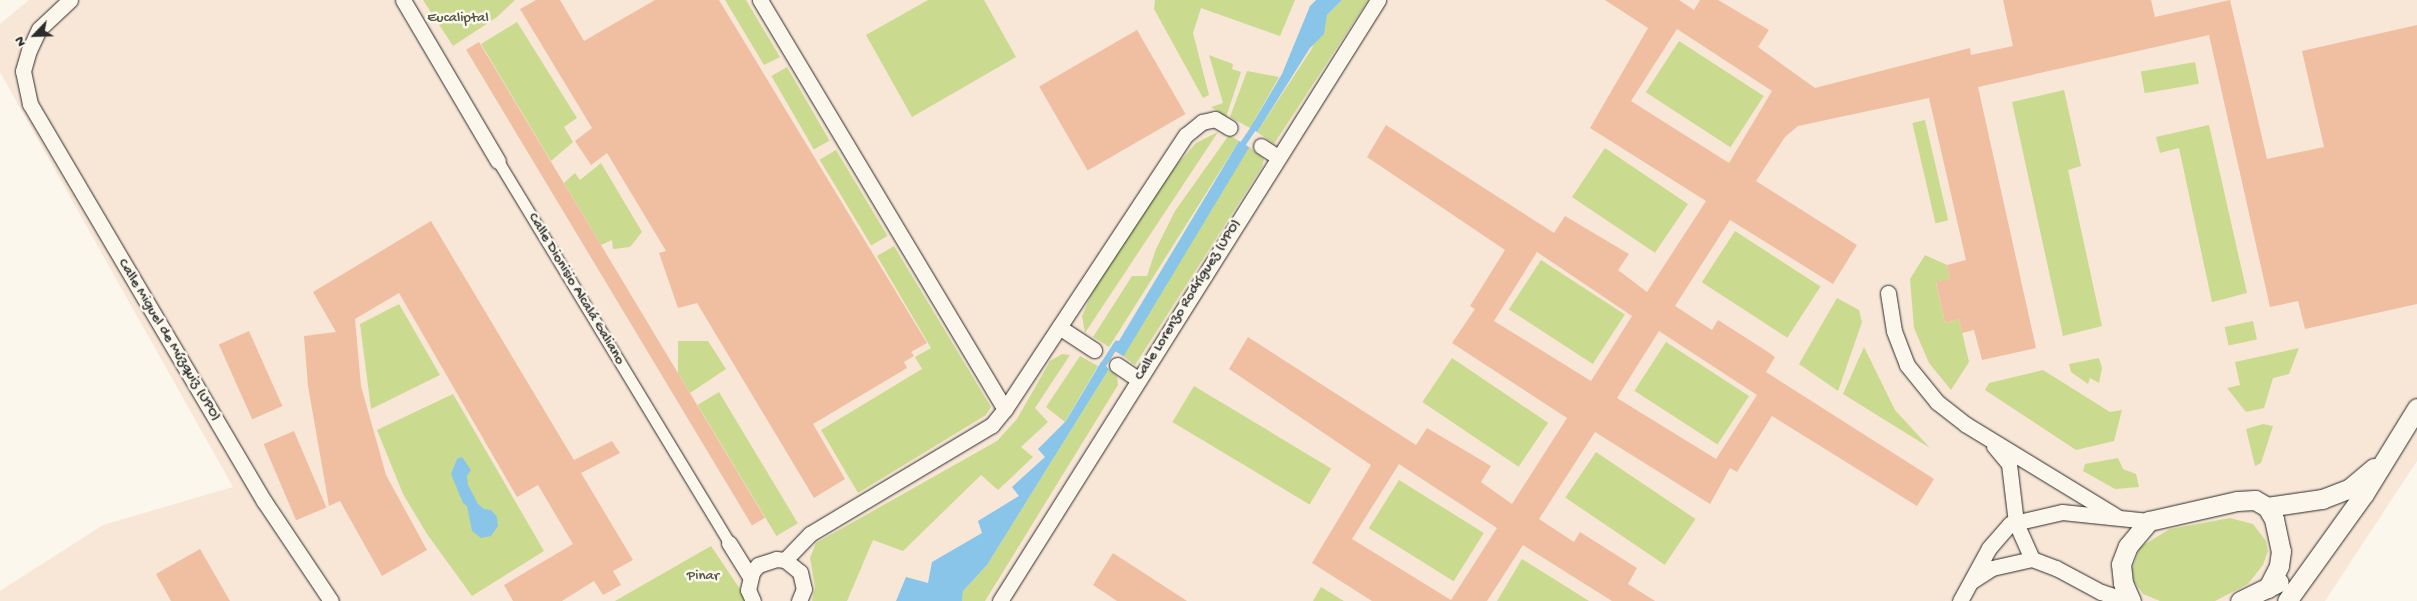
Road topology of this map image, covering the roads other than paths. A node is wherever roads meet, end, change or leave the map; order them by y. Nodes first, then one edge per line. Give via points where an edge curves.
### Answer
1 (70, 0) edge
2 (403, 0) edge
3 (760, 0) edge
4 (1378, 0) edge
5 (1230, 128) dead end
6 (1261, 146) dead end
7 (1278, 156) junction
8 (498, 161) joint
9 (1888, 293) dead end
10 (1059, 327) junction
11 (1094, 350) dead end
12 (1117, 365) dead end
13 (1138, 379) junction
14 (2417, 408) edge
15 (1005, 409) junction
16 (1978, 431) junction
17 (2383, 460) junction
18 (2267, 507) junction
19 (2116, 516) junction
20 (2149, 521) junction
21 (2016, 523) junction
22 (729, 543) joint
23 (2321, 553) junction
24 (2032, 559) junction
25 (785, 560) junction
26 (750, 578) junction
27 (1972, 581) junction
28 (2255, 596) edge
29 (331, 601) edge
30 (753, 601) edge
31 (799, 601) edge
32 (1000, 601) edge
33 (1960, 601) edge
34 (2130, 601) edge
35 (2287, 601) edge

1 - 29 street, Calle Miguel de Múzquiz (UPO) via 39,29 23,71 30,104 264,501
2 - 8 street, Calle Dionisio Alcalá Galiano
3 - 15 street
4 - 7 street, Calle Lorenzo Rodríguez (UPO)
5 - 10 street via 1216,119 1202,122 1186,135
6 - 7 street
7 - 13 street, Calle Lorenzo Rodríguez (UPO)
8 - 22 street, Calle Dionisio Alcalá Galiano
9 - 16 street via 1894,331 1907,365 1937,402
10 - 11 street
10 - 15 street
12 - 13 street
13 - 32 street, Calle Lorenzo Rodríguez (UPO)
14 - 17 street
15 - 25 street via 992,425 810,534
16 - 19 street
16 - 21 street via 2005,456 2009,464
17 - 18 street via 2350,488 2322,499
17 - 23 street via 2364,494
18 - 20 street via 2255,500 2237,501
18 - 28 street via 2278,533 2279,566
19 - 20 street
19 - 21 street via 2062,512
20 - 34 street via 2128,546 2121,564
21 - 24 street
21 - 27 street via 2010,524 1989,548
22 - 26 street, Calle Dionisio Alcalá Galiano
23 - 28 street via 2304,568
23 - 35 street
24 - 27 street via 1999,566
24 - 34 street via 2063,571 2101,592
25 - 26 street via 767,560 758,565
25 - 31 street via 793,565 803,580
26 - 30 street via 748,590
27 - 33 street

